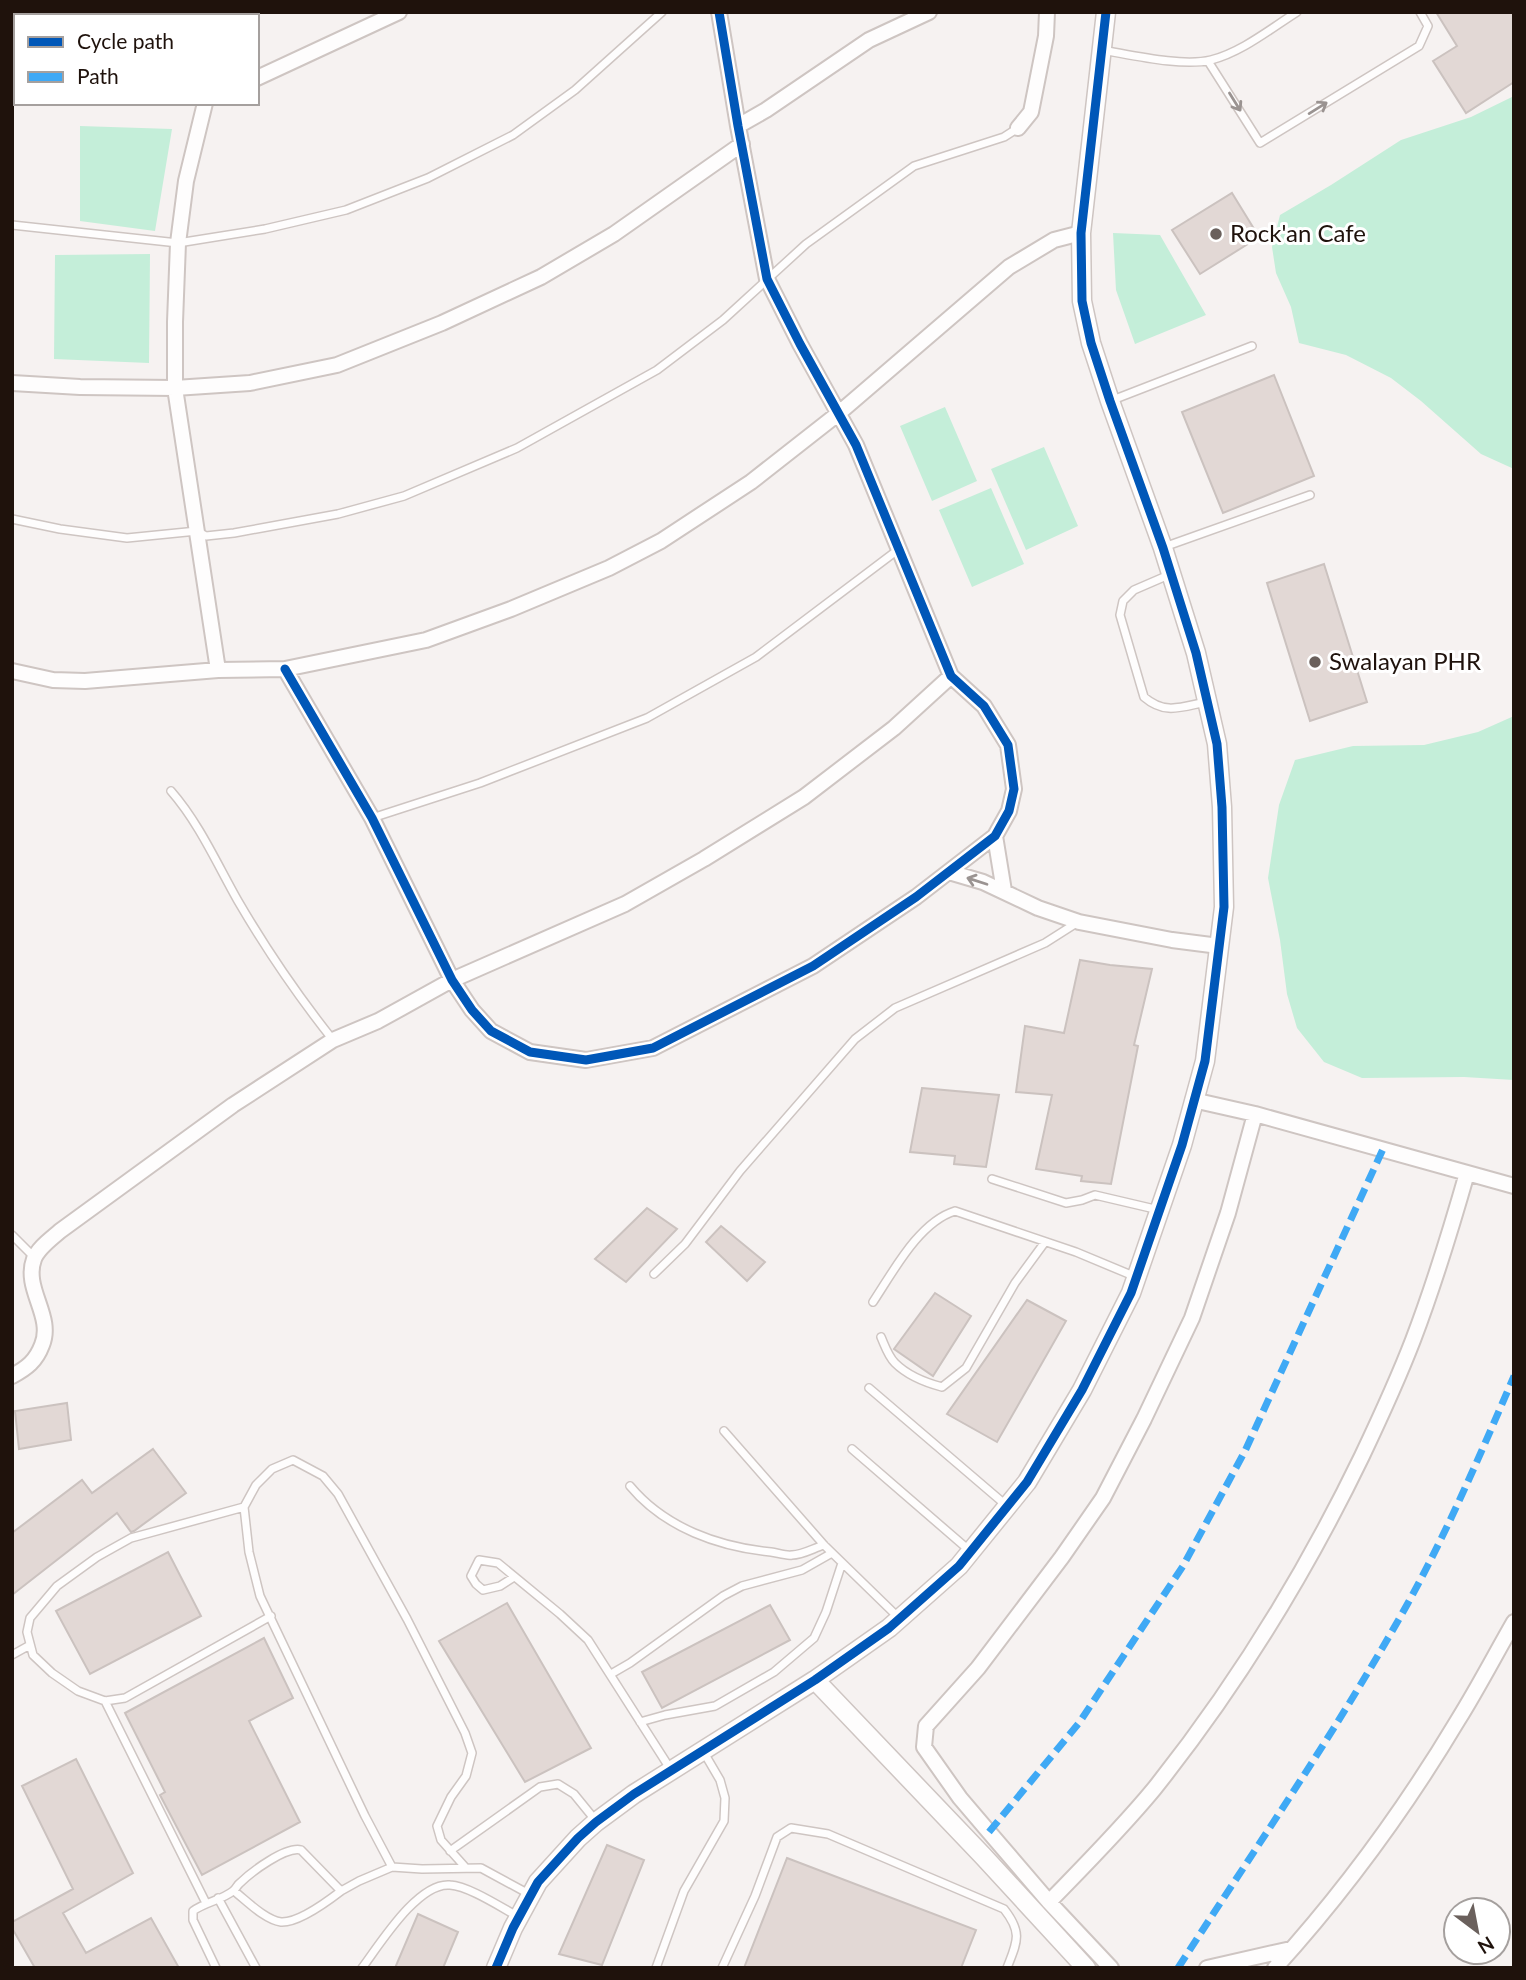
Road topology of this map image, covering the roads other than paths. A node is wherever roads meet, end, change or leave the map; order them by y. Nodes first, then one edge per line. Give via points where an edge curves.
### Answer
1 (399, 12) edge
2 (662, 12) edge
3 (719, 12) edge
4 (929, 12) edge
5 (1047, 12) edge
6 (1107, 12) edge
7 (1297, 12) edge
8 (1420, 12) edge
9 (1101, 50) junction
10 (1208, 61) junction
11 (259, 77) edge
12 (205, 105) edge
13 (738, 127) junction
14 (1018, 128) joint
15 (741, 144) junction
16 (12, 225) edge
17 (1081, 233) junction
18 (178, 243) junction
19 (768, 279) junction
20 (1252, 346) dead end
21 (12, 383) edge
22 (175, 388) junction
23 (1110, 401) junction
24 (839, 413) junction
25 (1310, 495) dead end
26 (12, 519) edge
27 (197, 531) junction
28 (899, 548) junction
29 (1163, 548) junction
30 (1171, 573) junction
31 (285, 669) junction
32 (219, 670) junction
33 (12, 671) edge
34 (951, 676) junction
35 (1207, 702) junction
36 (171, 791) dead end
37 (372, 818) junction
38 (995, 836) junction
39 (949, 872) junction
40 (1004, 891) junction
41 (1079, 922) junction
42 (1219, 946) junction
43 (452, 980) junction
44 (333, 1040) junction
45 (1193, 1100) junction
46 (1255, 1114) junction
47 (1468, 1173) junction
48 (992, 1179) dead end
49 (1514, 1186) edge
50 (1160, 1210) junction
51 (12, 1235) edge
52 (1045, 1242) junction
53 (34, 1257) junction
54 (654, 1274) dead end
55 (1137, 1277) junction
56 (873, 1302) dead end
57 (881, 1337) dead end
58 (12, 1376) edge
59 (869, 1388) dead end
60 (724, 1431) dead end
61 (852, 1449) dead end
62 (630, 1486) dead end
63 (1007, 1506) junction
64 (244, 1507) junction
65 (824, 1545) junction
66 (971, 1552) junction
67 (832, 1553) junction
68 (842, 1563) junction
69 (514, 1577) junction
70 (271, 1616) junction
71 (900, 1619) junction
72 (1514, 1622) edge
73 (30, 1645) junction
74 (12, 1655) edge
75 (611, 1674) junction
76 (815, 1680) junction
77 (105, 1701) junction
78 (640, 1723) junction
79 (702, 1751) junction
80 (671, 1770) junction
81 (596, 1822) junction
82 (450, 1852) junction
83 (392, 1867) junction
84 (466, 1868) junction
85 (234, 1891) junction
86 (341, 1891) junction
87 (530, 1895) junction
88 (218, 1898) junction
89 (1049, 1902) junction
90 (206, 1903) junction
91 (519, 1917) junction
92 (1291, 1949) junction
93 (1083, 1966) edge
94 (216, 1968) edge
95 (256, 1968) edge
96 (362, 1968) edge
97 (496, 1968) edge
98 (656, 1968) edge
99 (722, 1968) edge
100 (1007, 1968) edge
101 (1111, 1968) edge
102 (1207, 1968) edge
103 (1275, 1968) edge

1 - 11 street
2 - 18 lane via 575,90 513,135 428,178 345,210
3 - 13 street
4 - 13 street via 869,40
5 - 14 street via 1031,112
6 - 9 street
7 - 10 lane via 1238,49
10 -> 8 lane via 1260,144 1419,46 1428,26
9 - 10 lane
9 - 17 street
12 - 18 street via 186,180
13 - 15 street
14 - 19 lane via 914,166 806,244
15 - 19 street
15 - 22 street via 614,234 541,277 442,323 337,365 250,383
16 - 18 lane
17 - 23 street via 1082,301
17 - 24 street via 1054,240 1009,267
18 - 22 street
19 - 24 street
19 - 27 lane via 657,370 517,448 404,496 338,514 234,533 206,536
20 - 23 lane
21 - 22 street
22 - 27 street
23 - 29 street
24 - 28 street
24 - 31 street via 751,482 661,541 609,568 426,640
25 - 29 lane
26 - 27 lane via 128,538
27 - 32 street
28 - 34 street
28 - 37 lane via 756,657 648,718 480,783
29 - 30 street
30 - 35 street
30 - 35 lane via 1134,590 1123,601 1120,615 1144,697 1154,706 1170,709
31 - 32 street
31 - 37 street
32 - 33 street via 85,681
34 - 38 street via 984,706 1008,745 1014,789 1009,811
34 - 43 street via 894,729 804,797 704,859 625,904
35 - 42 street via 1217,744 1222,807 1224,907
36 - 44 lane via 302,1002
37 - 43 street
38 - 39 street
38 - 40 street
40 -> 39 street
39 - 43 street via 813,966 653,1048 586,1060 530,1052 491,1031
40 - 41 street
41 - 42 street
41 - 54 lane via 1045,943 895,1008 855,1039 740,1171 685,1244
42 - 45 street via 1205,1061
43 - 44 street
44 - 53 street via 233,1105 60,1231
45 - 46 street
45 - 50 street
46 - 47 street
46 - 89 street via 1192,1318 1103,1498 978,1668 926,1726 924,1747 960,1798
47 - 49 street
47 - 89 street via 1412,1342 1346,1489 1293,1589 1239,1675 1152,1791
48 - 50 lane via 1066,1203 1095,1195
50 - 55 street
51 - 53 lane
52 - 55 lane
52 - 56 lane via 955,1211 943,1215 922,1233
52 - 57 lane via 1015,1283 966,1368 942,1387 926,1383 896,1364
53 - 58 street via 33,1285 45,1337 29,1366
55 - 63 street via 1082,1390 1027,1482
59 - 63 lane
60 - 65 lane
61 - 66 lane
62 - 65 lane via 645,1503 710,1541 793,1555
63 - 66 street
64 - 70 lane via 249,1552 260,1596
64 - 73 lane via 131,1538 97,1557 57,1586 30,1618
64 - 82 lane via 272,1469 293,1460 323,1476 338,1494 407,1619 472,1753 466,1776 437,1826
65 - 67 lane
66 - 71 street
67 - 68 lane
67 - 75 lane via 802,1570 742,1586 723,1596
68 - 71 lane
68 - 78 lane via 814,1638 774,1672 715,1706
69 - 69 lane via 498,1563 479,1560 471,1576 483,1590
69 - 75 lane via 588,1640
70 - 77 lane via 125,1698
70 - 83 lane
71 - 76 street
72 - 92 street via 1410,1795
73 - 74 lane
73 - 77 lane via 33,1655 52,1673 78,1691
75 - 78 lane
76 - 79 street
76 - 93 street
77 - 90 lane
78 - 80 lane
79 - 80 street
79 - 98 lane via 720,1780 725,1798 723,1821 684,1891
80 - 81 street
81 - 82 lane via 574,1794 558,1784 540,1787
81 - 87 street
82 - 84 lane
83 - 84 lane
83 - 86 lane
84 - 87 lane via 481,1868
85 - 86 lane via 279,1922 291,1921
85 - 86 lane via 251,1874 295,1848
85 - 88 lane
87 - 91 street
88 - 90 lane
88 - 95 lane
89 - 101 street
90 - 94 lane via 192,1915
91 - 96 lane via 450,1885 431,1888 409,1906
91 - 97 street
92 - 102 street
92 - 103 street
99 - 100 lane via 777,1837 791,1828 828,1834 1004,1909 1014,1922 1018,1941

